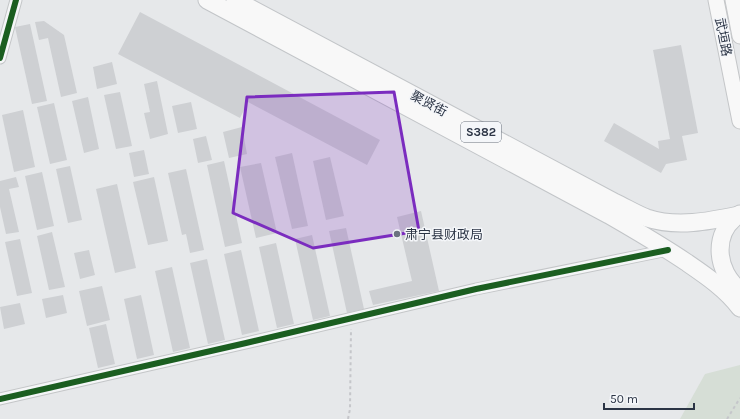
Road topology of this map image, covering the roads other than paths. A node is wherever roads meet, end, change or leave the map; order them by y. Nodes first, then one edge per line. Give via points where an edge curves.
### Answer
1 (16, 0) edge
2 (207, 0) edge
3 (234, 0) edge
4 (716, 0) edge
5 (733, 0) edge
6 (740, 36) edge
7 (0, 58) edge
8 (740, 121) edge
9 (740, 214) edge
10 (668, 250) junction
11 (723, 270) junction
12 (740, 290) edge
13 (740, 308) edge
14 (0, 399) edge

1 - 7 street
2 - 10 main road, 聚贤街 / S382 via 609,215
3 - 9 main road, 聚贤街 / S382 via 648,218 683,223 703,222
4 - 8 main road, 武垣路
5 - 6 main road, 武垣路
9 - 11 main road via 730,223 722,240 720,255
10 - 11 main road
10 - 13 main road, S382 via 706,275
10 - 14 street via 476,289
11 - 12 main road

